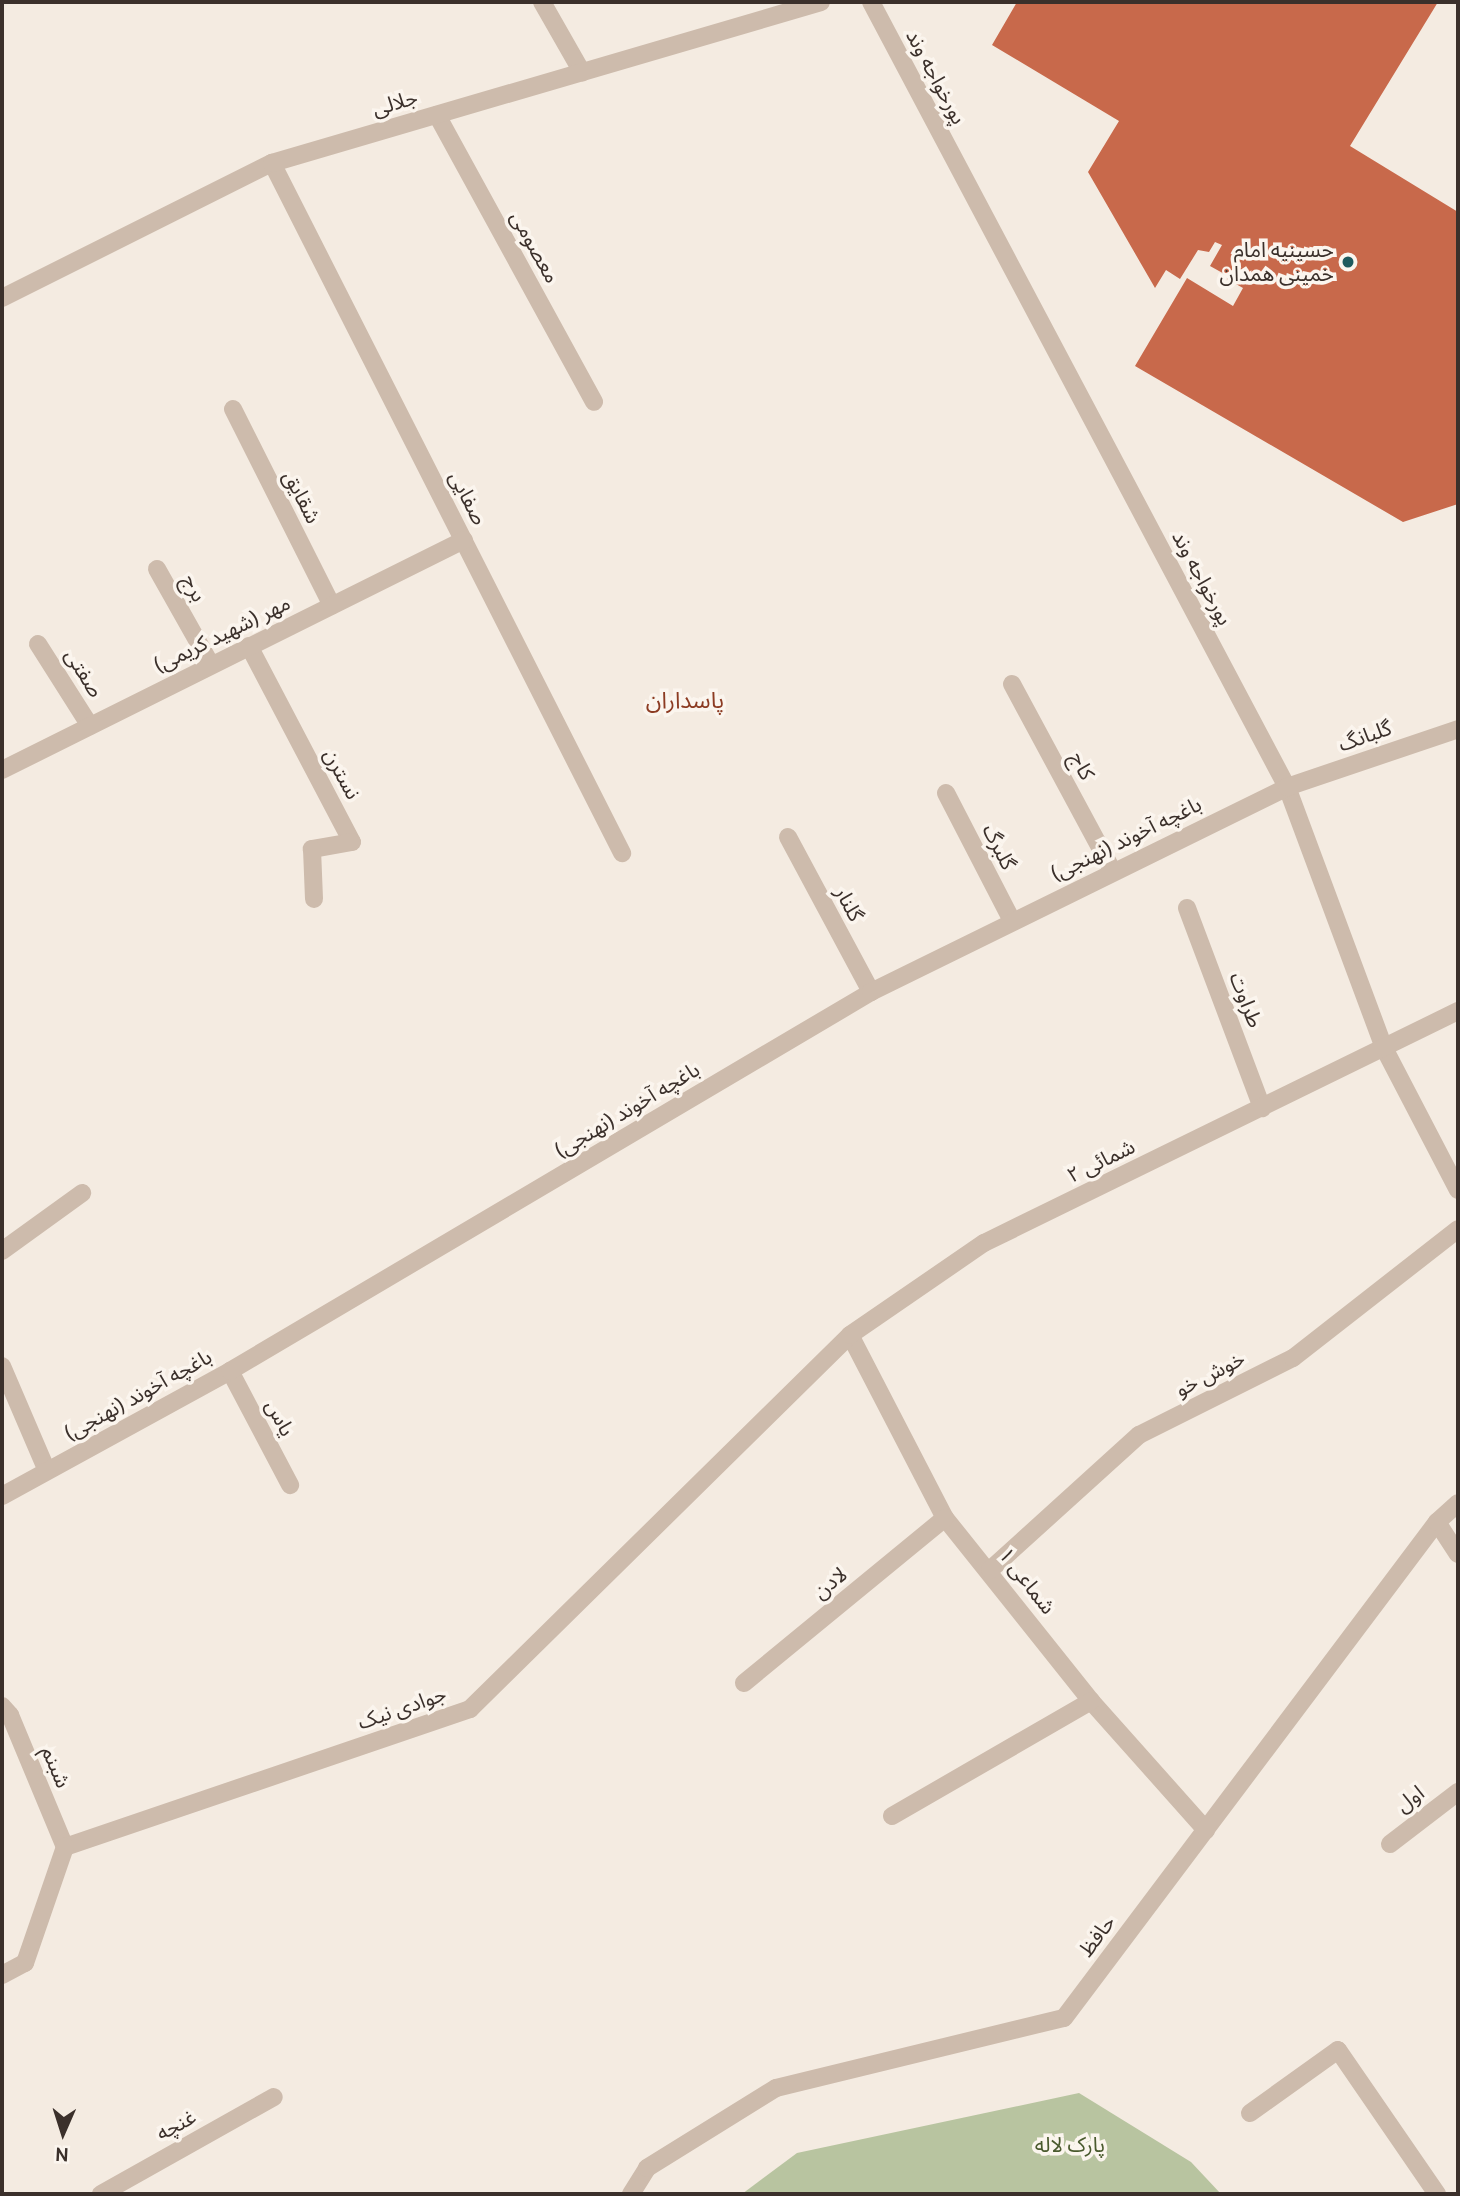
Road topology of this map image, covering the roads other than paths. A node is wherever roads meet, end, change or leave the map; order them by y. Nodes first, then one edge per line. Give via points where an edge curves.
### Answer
1 (542, 2) edge
2 (821, 2) edge
3 (871, 2) edge
4 (583, 72) junction
5 (437, 115) junction
6 (272, 163) junction
7 (2, 298) edge
8 (594, 402) dead end
9 (233, 409) dead end
10 (464, 540) junction
11 (157, 569) dead end
12 (331, 606) junction
13 (38, 644) dead end
14 (249, 646) junction
15 (211, 665) junction
16 (1012, 684) dead end
17 (90, 726) junction
18 (1458, 729) edge
19 (2, 770) edge
20 (1287, 787) junction
21 (946, 793) dead end
22 (788, 837) dead end
23 (622, 853) dead end
24 (1112, 870) junction
25 (314, 899) dead end
26 (1187, 908) dead end
27 (1012, 921) junction
28 (871, 992) junction
29 (1458, 1011) edge
30 (1384, 1048) junction
31 (1262, 1108) junction
32 (1458, 1190) edge
33 (82, 1194) dead end
34 (1458, 1229) edge
35 (2, 1251) edge
36 (850, 1335) junction
37 (2, 1366) edge
38 (230, 1371) junction
39 (47, 1471) junction
40 (290, 1485) dead end
41 (2, 1496) edge
42 (1458, 1503) edge
43 (945, 1518) junction
44 (1437, 1522) junction
45 (1458, 1554) edge
46 (990, 1570) junction
47 (744, 1683) dead end
48 (1091, 1701) junction
49 (2, 1706) edge
50 (1458, 1792) edge
51 (892, 1816) dead end
52 (1206, 1830) junction
53 (1390, 1844) dead end
54 (65, 1847) junction
55 (2, 1975) edge
56 (274, 2097) dead end
57 (1250, 2113) dead end
58 (101, 2194) edge
59 (631, 2194) edge
60 (1437, 2194) edge

1 - 4 street
2 - 4 street, جلالی
3 - 20 street, پورخواجه وند
4 - 5 street, جلالی
5 - 6 street, جلالی
5 - 8 street, معصومی
6 - 7 street, جلالی
6 - 10 street, صفایی
9 - 12 street, شقایق
10 - 12 street, مهر (شهید کریمی)
10 - 23 street, صفایی
11 - 15 street, برج
12 - 14 street, مهر (شهید کریمی)
13 - 17 street, صفتی
14 - 15 street, مهر (شهید کریمی)
14 - 25 street, نسترن via 352,842 312,849
15 - 17 street, مهر (شهید کریمی)
16 - 24 street, کاج
17 - 19 street, مهر (شهید کریمی)
18 - 20 street, گلبانگ
20 - 24 street, باغچه آخوند (نهنجی)
20 - 30 street, پورخواجه وند
21 - 27 street, گلبرگ
22 - 28 street, گلنار
24 - 27 street, باغچه آخوند (نهنجی)
26 - 31 street, طراوت
27 - 28 street, باغچه آخوند (نهنجی)
28 - 38 street, باغچه آخوند (نهنجی)
29 - 30 street, شمائی ۲
30 - 31 street, شمائی ۲
30 - 32 street, پورخواجه وند
31 - 36 street, شمائی ۲ via 984,1244
33 - 35 street
34 - 46 street, خوش خو via 1293,1358 1139,1435
36 - 43 street, شماعی ۱
36 - 54 street, جوادی نیک via 470,1709
37 - 39 street
38 - 39 street, باغچه آخوند (نهنجی)
38 - 40 street, یاس
39 - 41 street, باغچه آخوند (نهنجی)
42 - 44 street, حافظ
43 - 46 street, شماعی ۱
43 - 47 street, لادن
44 - 45 street
44 - 52 street, حافظ
46 - 48 street, شماعی ۱
48 - 51 street
48 - 52 street, شماعی ۱
49 - 54 street, شبنم via 10,1715
50 - 53 street, اول
52 - 59 street, حافظ via 1064,2018 776,2088 647,2168
54 - 55 street via 25,1963
56 - 58 street, غنچه
57 - 60 street via 1338,2050

